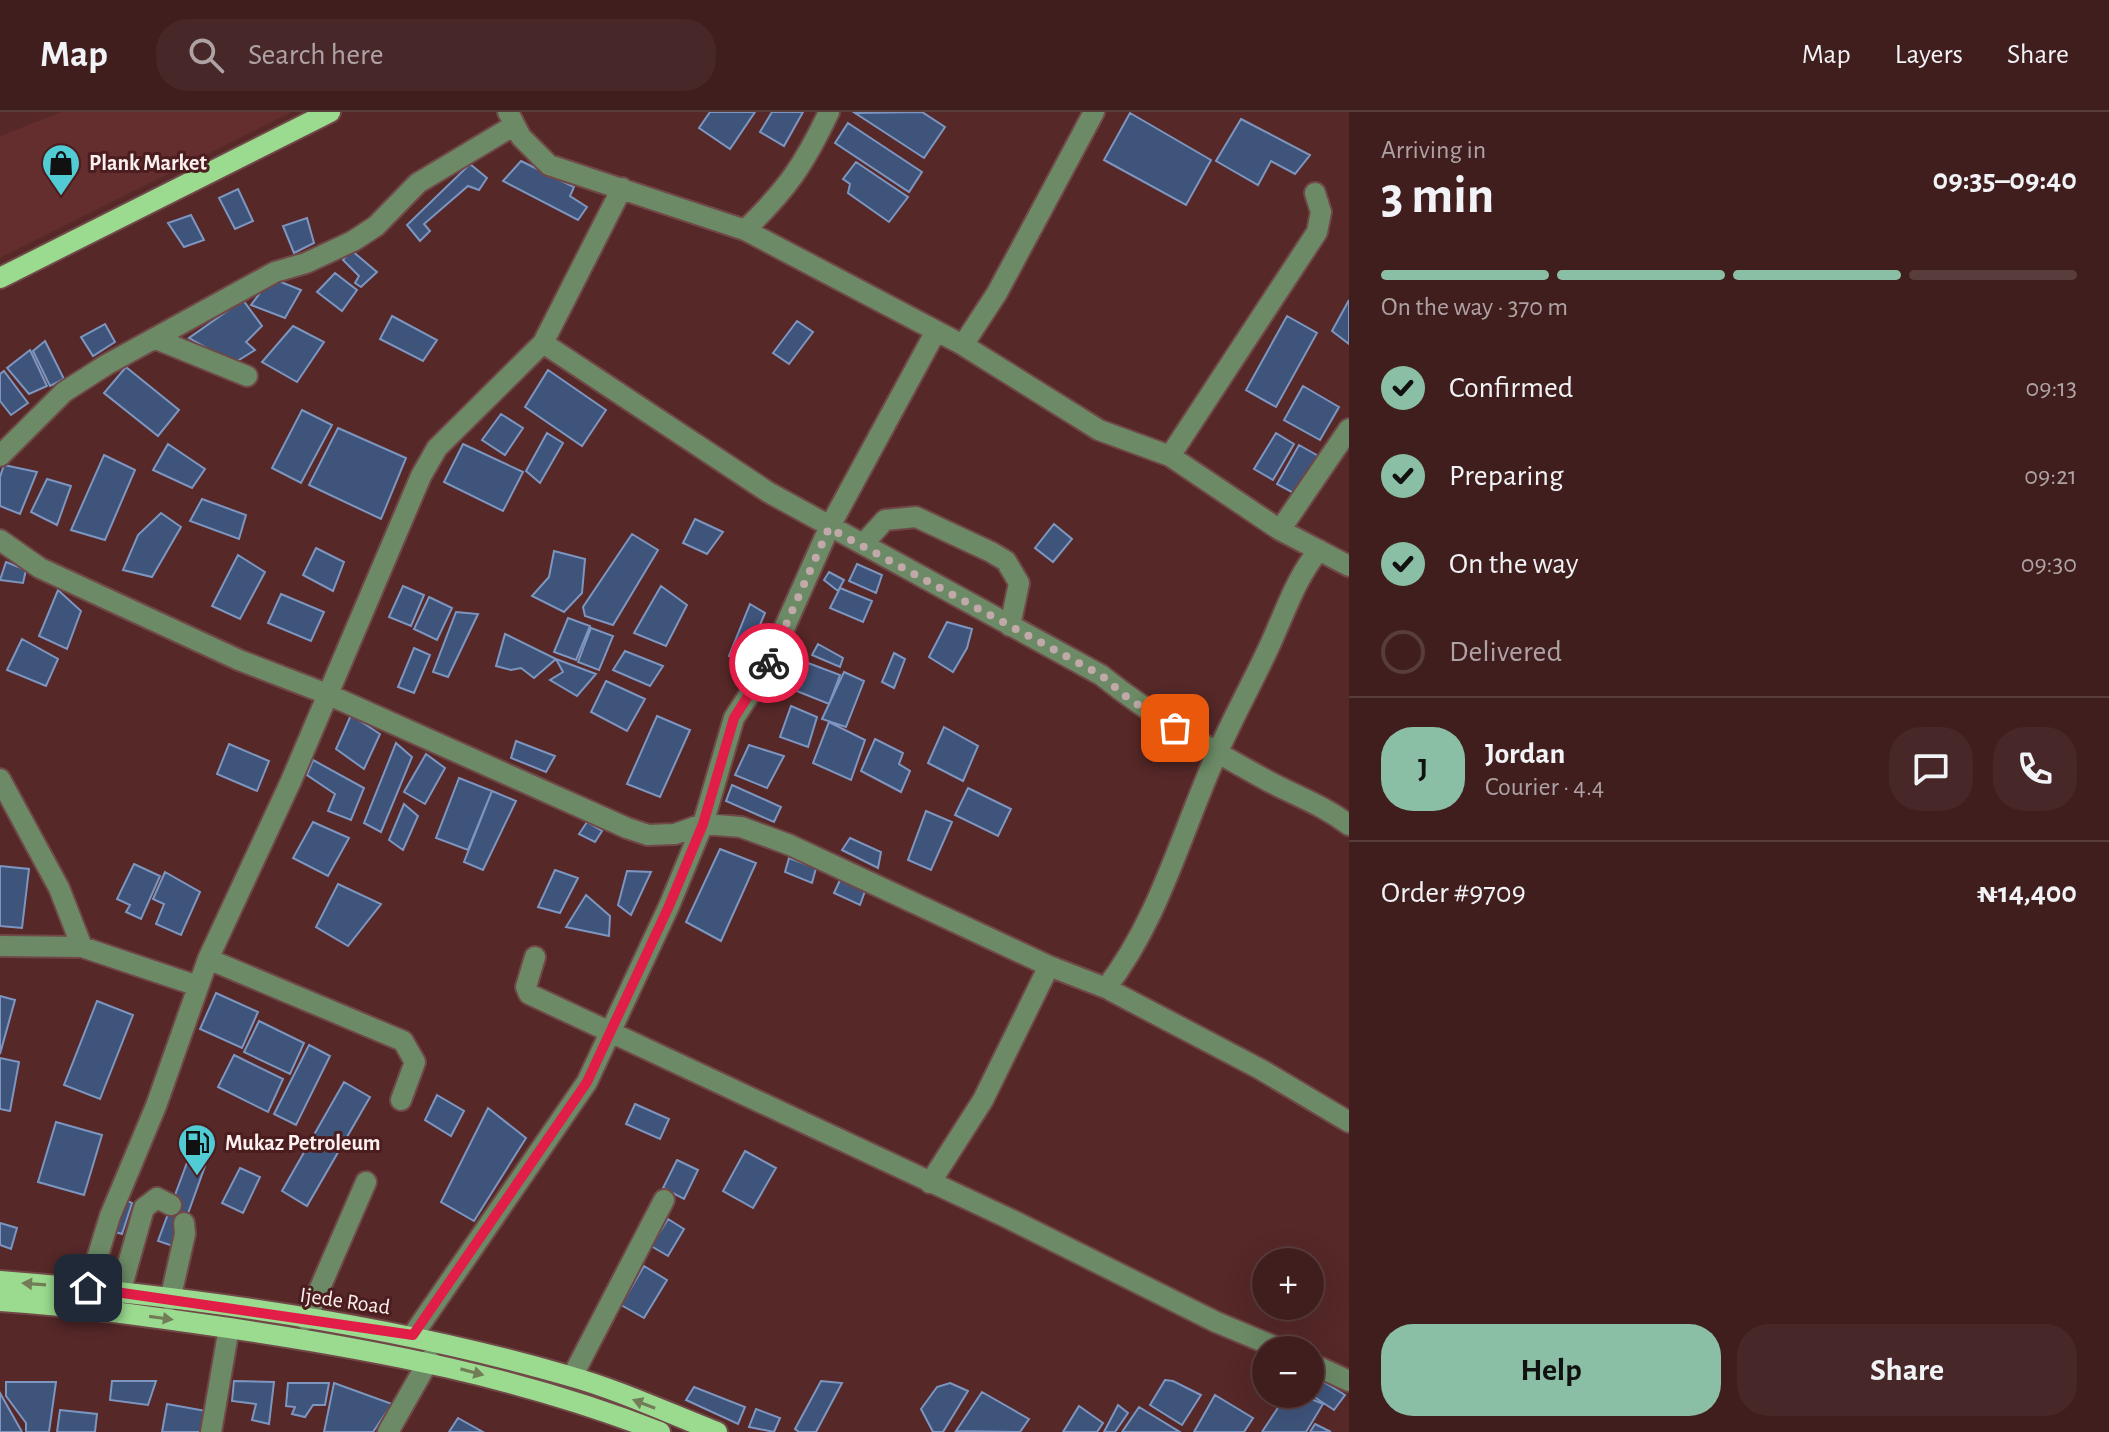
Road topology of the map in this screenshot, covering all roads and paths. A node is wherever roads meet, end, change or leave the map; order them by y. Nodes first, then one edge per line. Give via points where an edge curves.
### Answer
1 (330, 112) edge
2 (829, 112) edge
3 (1094, 112) edge
4 (510, 119) edge
5 (622, 188) junction
6 (1315, 193) dead end
7 (745, 230) junction
8 (0, 278) edge
9 (936, 331) junction
10 (156, 339) junction
11 (543, 343) junction
12 (963, 345) junction
13 (247, 376) dead end
14 (1349, 429) edge
15 (0, 456) edge
16 (1170, 456) junction
17 (829, 528) junction
18 (1280, 530) junction
19 (0, 540) edge
20 (863, 544) junction
21 (1319, 550) junction
22 (1349, 566) edge
23 (1010, 626) junction
24 (327, 694) junction
25 (1217, 752) junction
26 (0, 779) edge
27 (703, 824) junction
28 (1349, 825) edge
29 (0, 946) edge
30 (82, 947) junction
31 (535, 957) dead end
32 (208, 959) junction
33 (1049, 966) junction
34 (198, 986) junction
35 (1106, 988) junction
36 (611, 1031) junction
37 (401, 1100) dead end
38 (1349, 1122) edge
39 (366, 1182) dead end
40 (930, 1183) junction
41 (664, 1200) dead end
42 (171, 1205) dead end
43 (184, 1223) dead end
44 (0, 1281) edge
45 (88, 1288) junction
46 (120, 1293) junction
47 (170, 1300) junction
48 (0, 1301) edge
49 (306, 1320) junction
50 (229, 1328) junction
51 (413, 1335) junction
52 (1252, 1337) edge
53 (429, 1360) junction
54 (1324, 1369) edge
55 (572, 1377) junction
56 (1349, 1381) edge
57 (648, 1430) edge
58 (211, 1432) edge
59 (388, 1432) edge
60 (717, 1432) edge

1 - 8 main road
2 - 7 street via 805,163
3 - 12 street via 997,293
4 - 5 street via 549,165
4 - 10 street via 418,183 376,226 353,241 275,272
5 - 7 street
5 - 11 street
6 - 16 street via 1321,212 1317,232
7 - 9 street
9 - 12 street
9 - 17 street
10 - 13 street
10 - 15 street via 64,392
11 - 17 street
11 - 24 street via 437,448
12 - 16 street via 1099,430
14 - 18 street
16 - 18 street
17 - 20 street
17 - 27 street via 766,669 734,718
18 - 21 street
19 - 24 street via 40,568 239,660
20 - 23 street
20 - 23 street via 885,520 916,517 991,552 1006,561 1019,583
21 - 22 street
21 - 25 street via 1301,572
23 - 25 street via 1101,675 1147,713
24 - 27 street via 627,828 648,835 675,834
24 - 32 street
25 - 28 street via 1327,807
25 - 35 street via 1153,912 1131,956
26 - 30 street via 59,888
27 - 33 street via 741,827 790,845
27 - 36 street
29 - 30 street
30 - 34 street
31 - 36 street via 526,987 529,994
32 - 34 street
32 - 37 street via 403,1041 415,1062
33 - 35 street
33 - 40 street via 983,1100
34 - 45 street
35 - 38 street
36 - 40 street
36 - 51 street via 587,1082
39 - 49 street
40 - 52 street
41 - 55 street
42 - 46 street via 157,1198 144,1208
43 - 47 street
45 -> 44 main road, Ijede Road
45 - 46 main road, Ijede Road
46 - 47 main road, Ijede Road
47 - 49 main road, Ijede Road
48 -> 50 main road, Ijede Road
49 - 51 main road, Ijede Road
50 - 53 main road, Ijede Road
50 - 58 street
51 - 55 main road, Ijede Road
53 -> 57 main road, Ijede Road via 561,1395
53 - 59 street
54 - 56 street
60 -> 55 main road, Ijede Road

